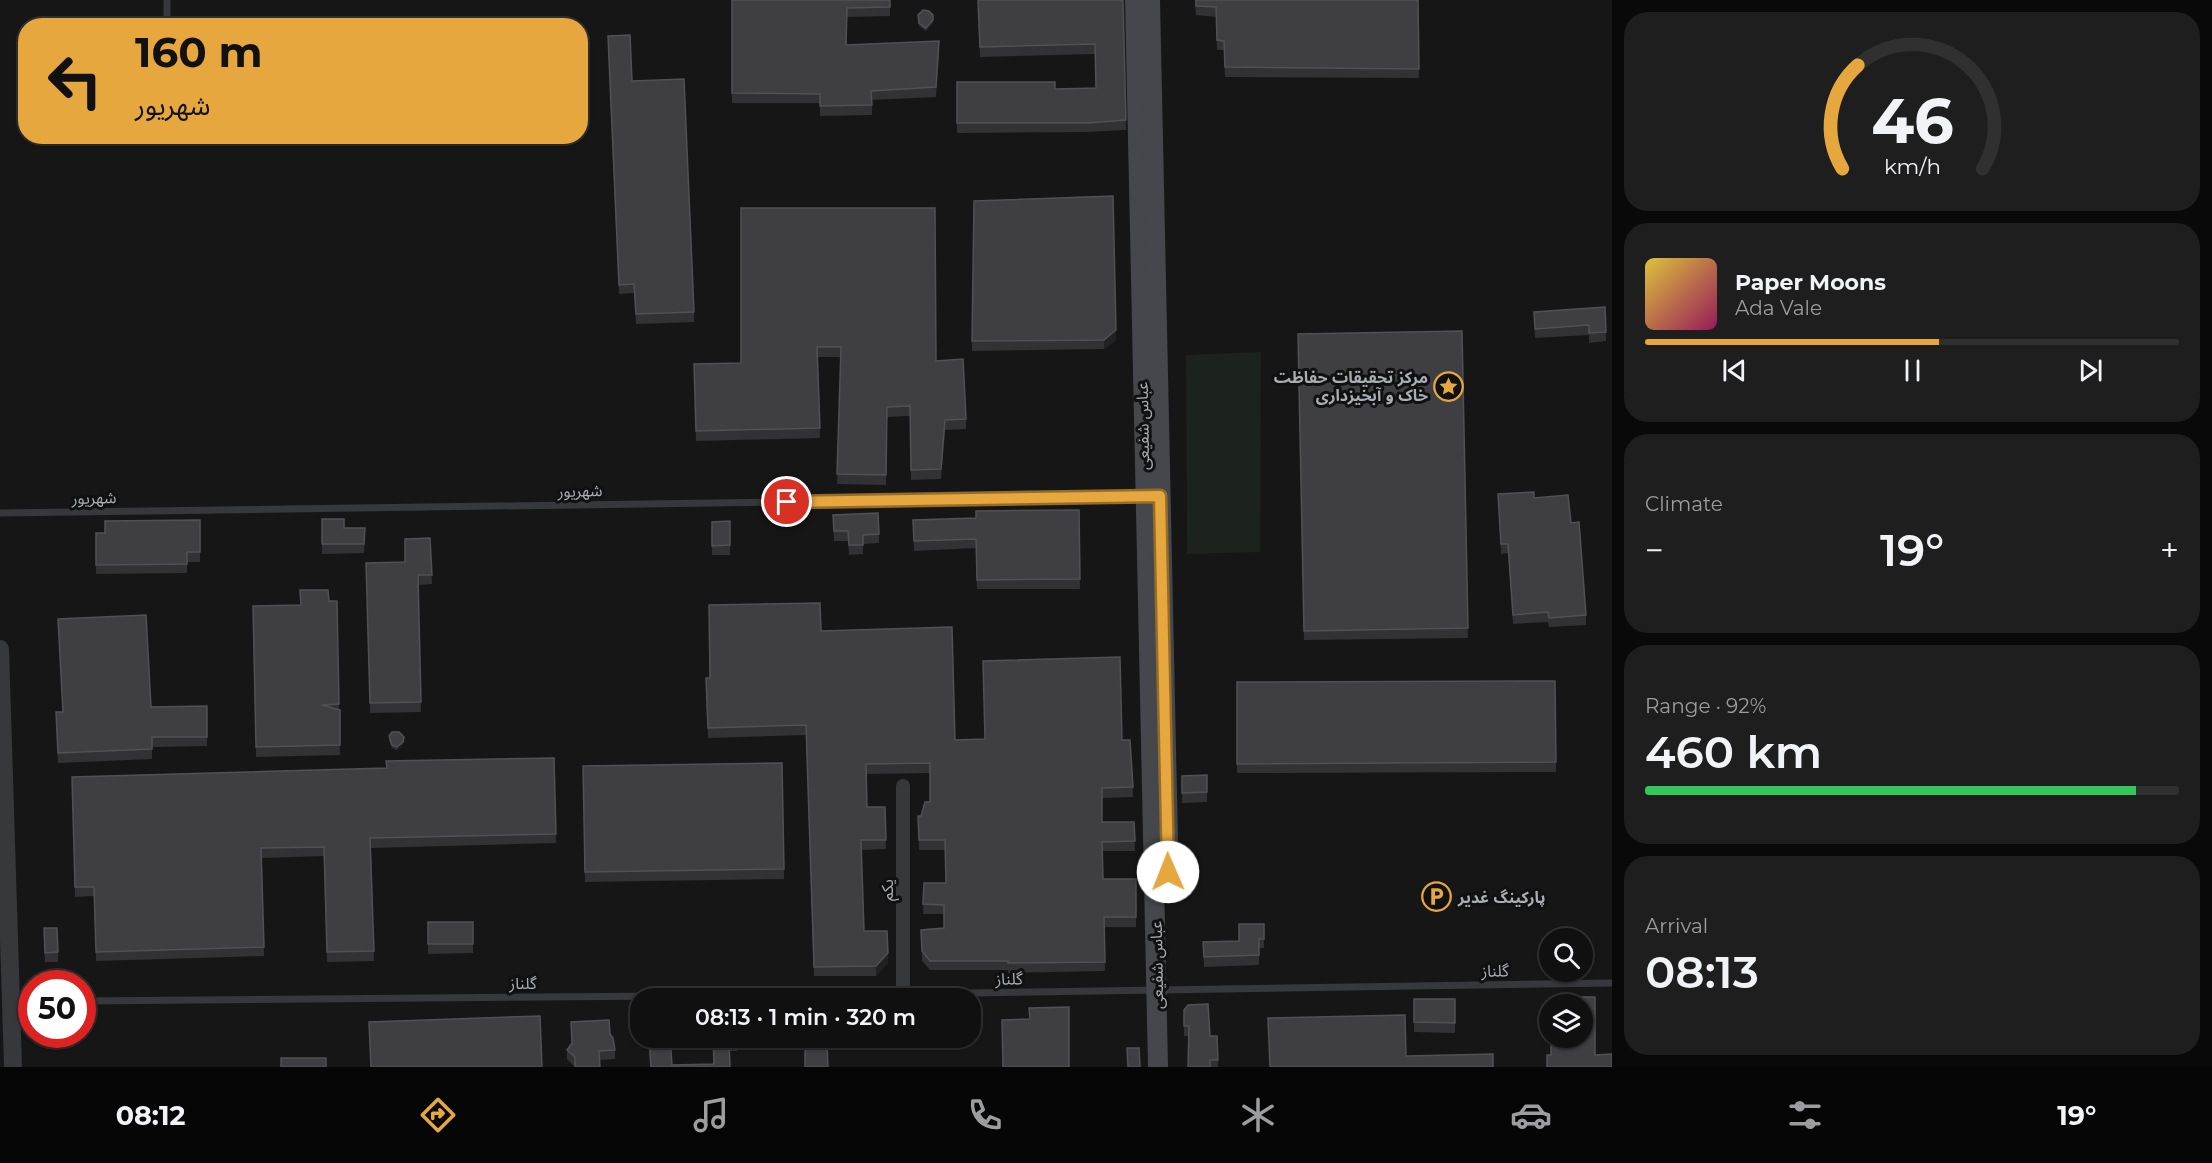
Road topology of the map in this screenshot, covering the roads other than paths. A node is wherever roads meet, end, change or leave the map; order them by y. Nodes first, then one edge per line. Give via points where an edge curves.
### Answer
1 (167, 0) edge
2 (1135, 0) edge
3 (1150, 0) edge
4 (167, 18) edge
5 (1152, 496) junction
6 (0, 513) edge
7 (0, 649) edge
8 (903, 786) dead end
9 (1612, 983) edge
10 (903, 988) edge
11 (1164, 989) junction
12 (981, 993) edge
13 (630, 996) edge
14 (96, 1000) edge
15 (5, 1001) edge
16 (13, 1067) edge
17 (1158, 1067) edge
18 (1170, 1067) edge

1 - 4 lane
2 - 5 main road, عباس شفیعی
3 - 5 main road, عباس شفیعی
5 - 6 lane, شهریور
5 - 11 main road, عباس شفیعی
7 - 15 street
8 - 10 street, یکم
9 - 11 lane, گلناز
11 - 12 lane, گلناز
11 - 17 main road, عباس شفیعی
11 - 18 main road, عباس شفیعی
13 - 14 lane, گلناز
15 - 16 street

